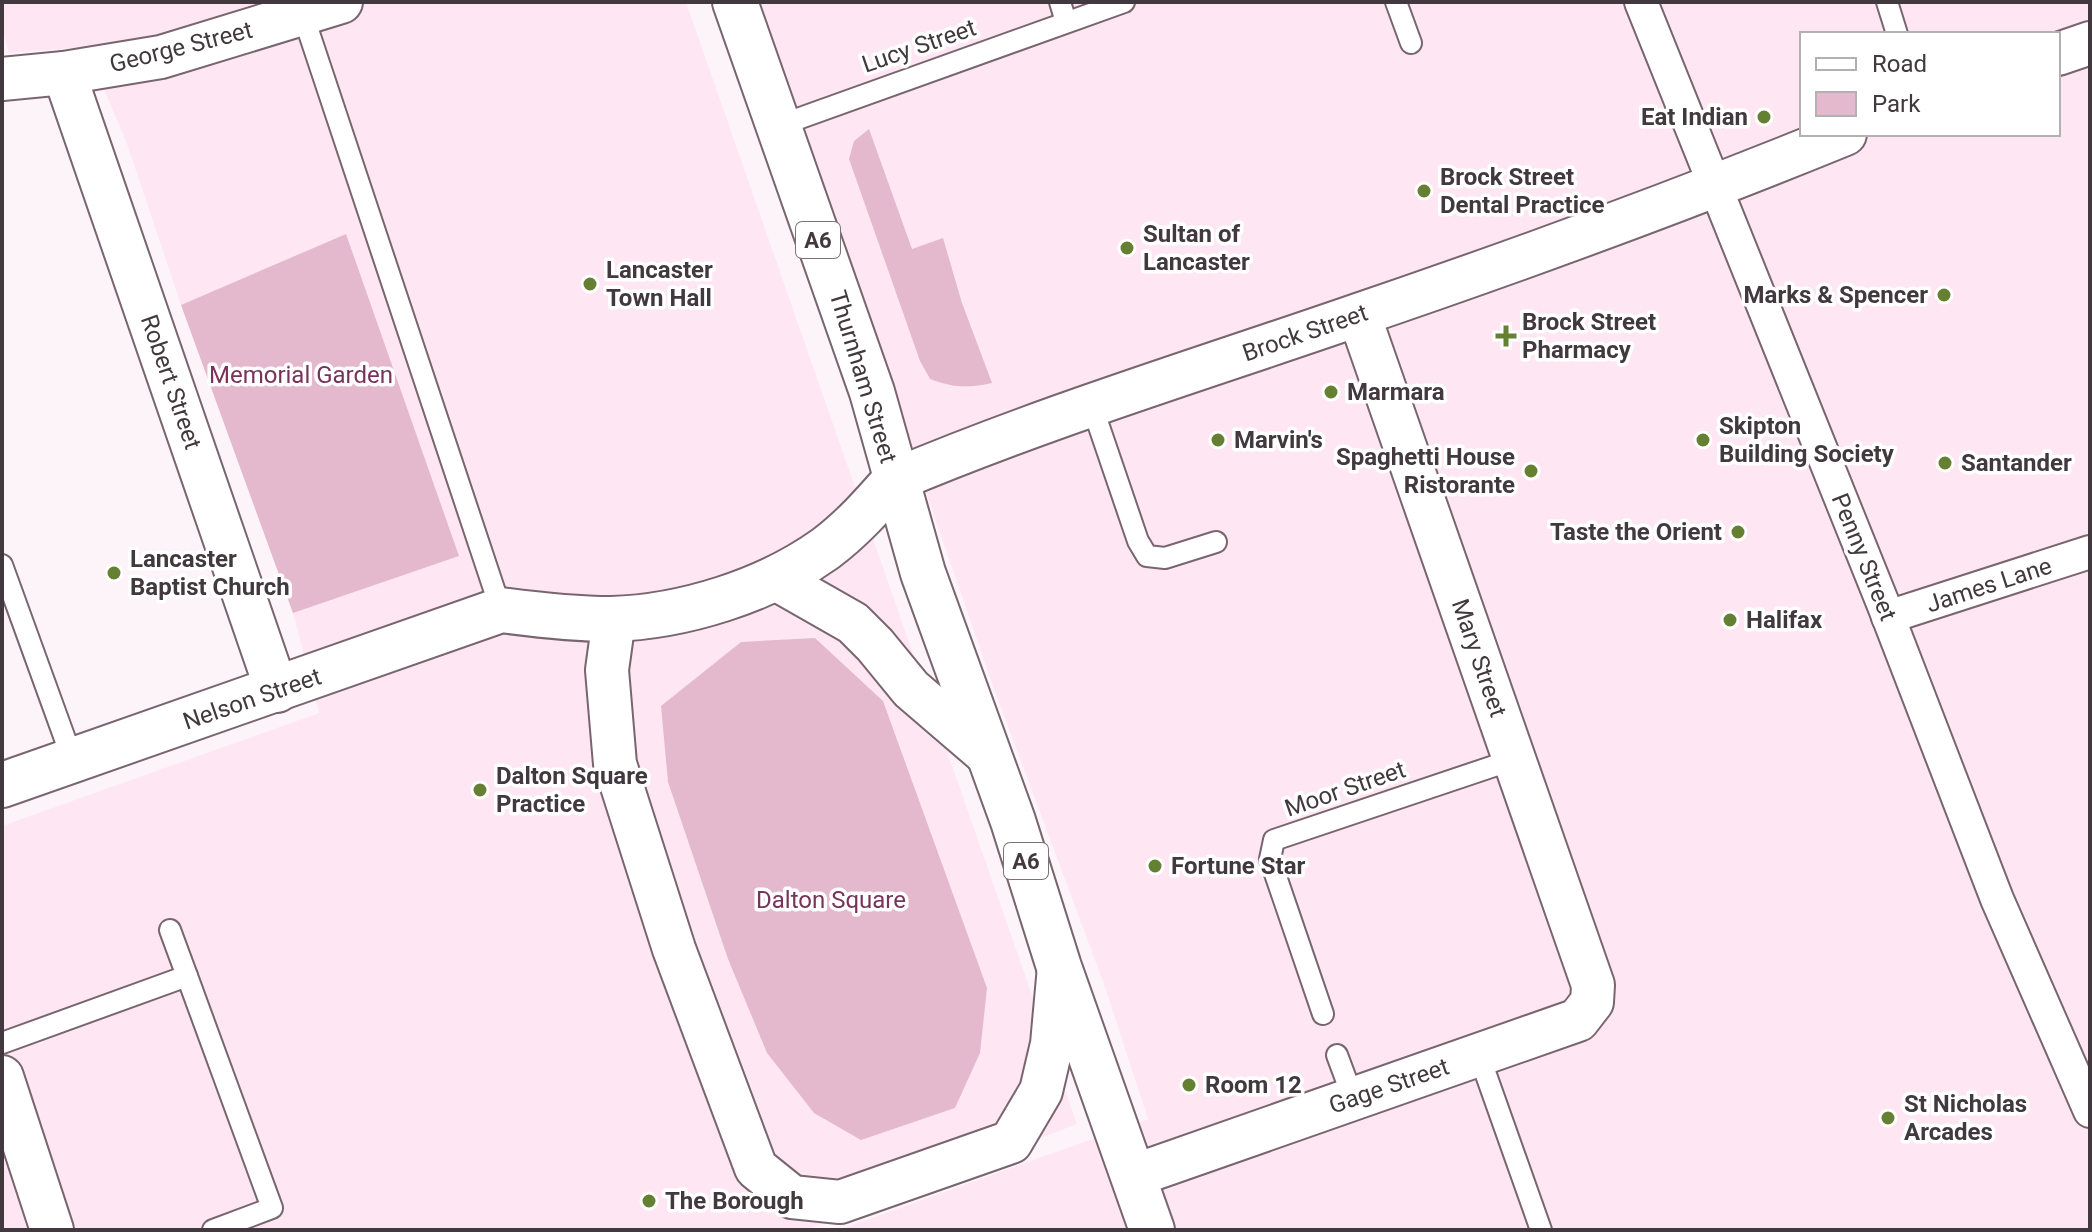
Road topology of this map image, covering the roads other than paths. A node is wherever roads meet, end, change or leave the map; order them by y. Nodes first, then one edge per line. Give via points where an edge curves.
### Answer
1 (735, 2) edge
2 (1124, 2) edge
3 (1396, 2) edge
4 (1641, 2) edge
5 (1887, 2) edge
6 (322, 8) edge
7 (1063, 12) edge
8 (1896, 32) edge
9 (1411, 43) dead end
10 (2090, 43) edge
11 (2060, 53) edge
12 (64, 73) junction
13 (2, 79) edge
14 (778, 126) junction
15 (1840, 136) edge
16 (1716, 186) junction
17 (1359, 315) junction
18 (1092, 406) junction
19 (895, 480) junction
20 (1216, 542) dead end
21 (2090, 552) edge
22 (2, 565) edge
23 (774, 578) junction
24 (501, 610) junction
25 (1888, 617) junction
26 (614, 619) junction
27 (277, 691) junction
28 (989, 756) junction
29 (1515, 759) junction
30 (73, 761) junction
31 (2, 785) edge
32 (170, 930) dead end
33 (1059, 967) junction
34 (187, 976) junction
35 (1592, 1002) joint
36 (1323, 1014) dead end
37 (2, 1043) edge
38 (1337, 1055) dead end
39 (1479, 1055) junction
40 (2, 1077) edge
41 (1353, 1098) junction
42 (2090, 1111) edge
43 (1133, 1176) junction
44 (788, 1213) edge
45 (52, 1230) edge
46 (213, 1230) edge
47 (1152, 1230) edge
48 (1541, 1230) edge

1 - 14 main road, Thurnham Street / A6
2 - 7 lane, Lucy Street
3 - 9 lane
4 - 16 street, Penny Street
5 - 8 lane
6 - 12 street, George Street via 161,57
6 - 24 lane
7 - 14 lane, Lucy Street
10 - 11 street
12 - 13 street, George Street
12 - 27 street, Robert Street
14 - 19 main road, Thurnham Street / A6 via 872,392
15 - 16 street, Brock Street
16 - 17 street, Brock Street
16 - 25 street, Penny Street
17 - 18 street, Brock Street
17 - 29 street, Mary Street
18 - 19 street, Brock Street
18 - 20 lane via 1147,556 1165,558
19 - 23 main road via 841,536
19 - 28 main road, A6
21 - 25 street, James Lane
22 - 30 lane
23 - 26 main road via 666,613
23 - 28 street via 853,623 911,689
24 - 26 main road
24 - 27 main road, Nelson Street
25 - 42 street, Penny Street via 1997,899
26 - 44 street via 607,670 615,764 674,949 756,1168
27 - 30 main road, Nelson Street
28 - 33 main road, A6
29 - 35 street, Mary Street via 1593,985
29 - 36 lane, Moor Street via 1274,840 1270,859
30 - 31 main road, Nelson Street
32 - 34 lane
33 - 43 main road, A6
33 - 44 street via 1052,1044 1041,1091 1011,1142 840,1202
34 - 37 lane
34 - 46 lane via 272,1208
35 - 39 street, Gage Street via 1578,1020
38 - 41 lane
39 - 41 street, Gage Street
39 - 48 lane
40 - 45 street
41 - 43 street, Gage Street
43 - 47 main road, A6

